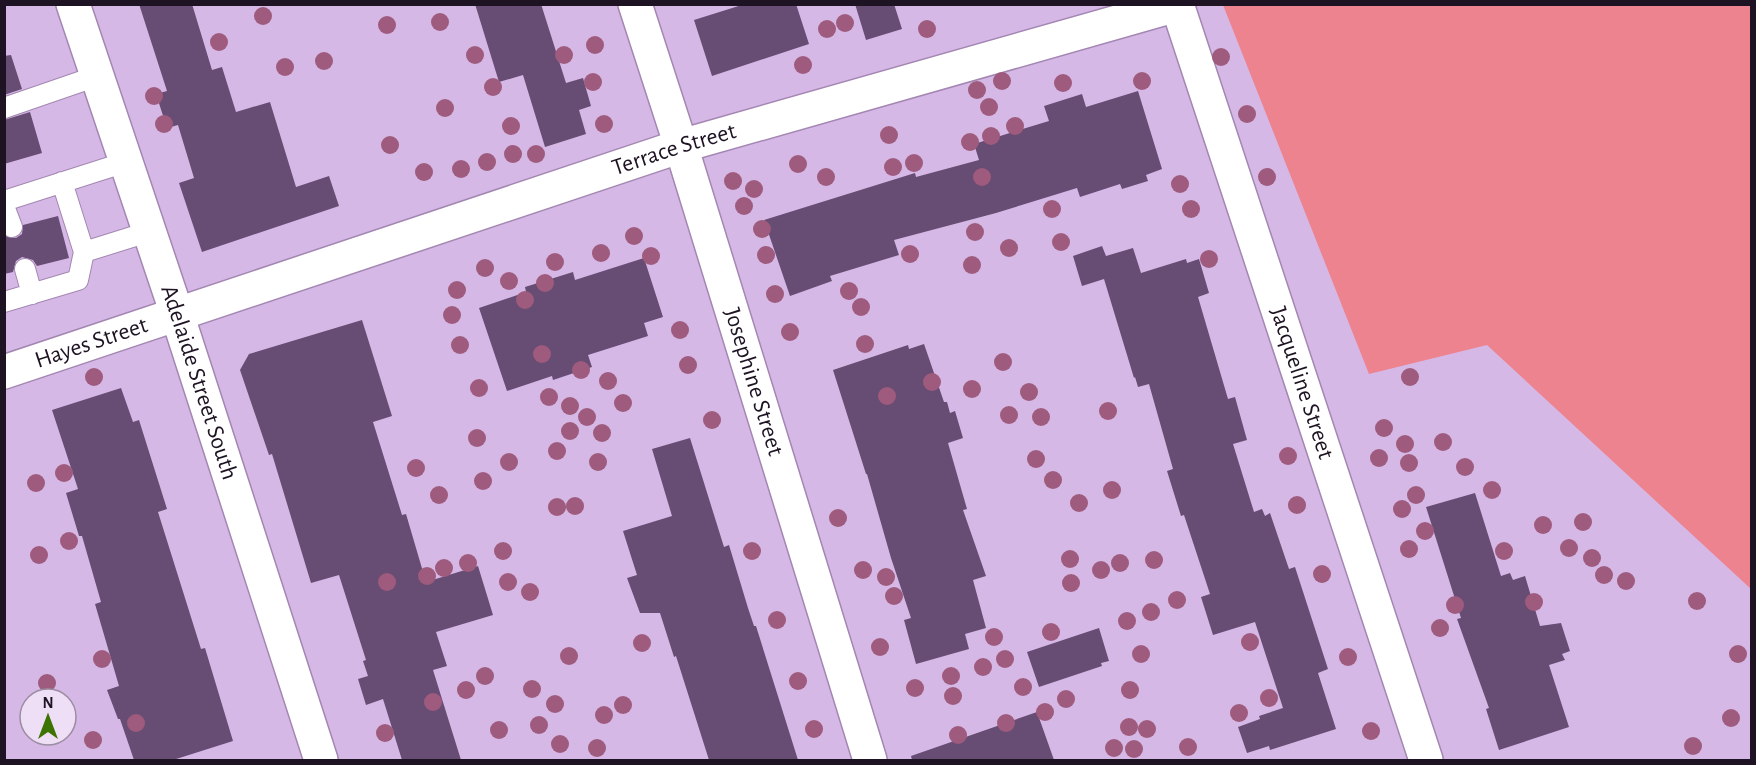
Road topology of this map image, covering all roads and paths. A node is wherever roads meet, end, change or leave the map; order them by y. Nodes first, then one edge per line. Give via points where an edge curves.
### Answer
1 (73, 4) edge
2 (635, 4) edge
3 (1177, 5) edge
4 (97, 76) junction
5 (4, 108) edge
6 (681, 146) junction
7 (126, 162) junction
8 (62, 183) junction
9 (4, 203) edge
10 (12, 227) dead end
11 (148, 232) junction
12 (84, 252) junction
13 (25, 269) dead end
14 (32, 294) junction
15 (4, 302) edge
16 (177, 315) junction
17 (4, 372) edge
18 (321, 760) edge
19 (870, 760) edge
20 (1426, 760) edge

1 - 4 street, Adelaide Street South
2 - 6 street, Josephine Street
3 - 6 street, Terrace Street
3 - 20 street, Jacqueline Street
4 - 5 lane
4 - 7 street, Adelaide Street South
6 - 16 street, Terrace Street
6 - 19 street, Josephine Street
7 - 8 lane
7 - 11 street, Adelaide Street South
8 - 9 lane
8 - 12 lane
9 - 10 lane
11 - 12 lane
11 - 16 street, Adelaide Street South
12 - 14 lane via 78,280
13 - 14 lane
14 - 15 lane
16 - 17 street, Hayes Street
16 - 18 street, Adelaide Street South

